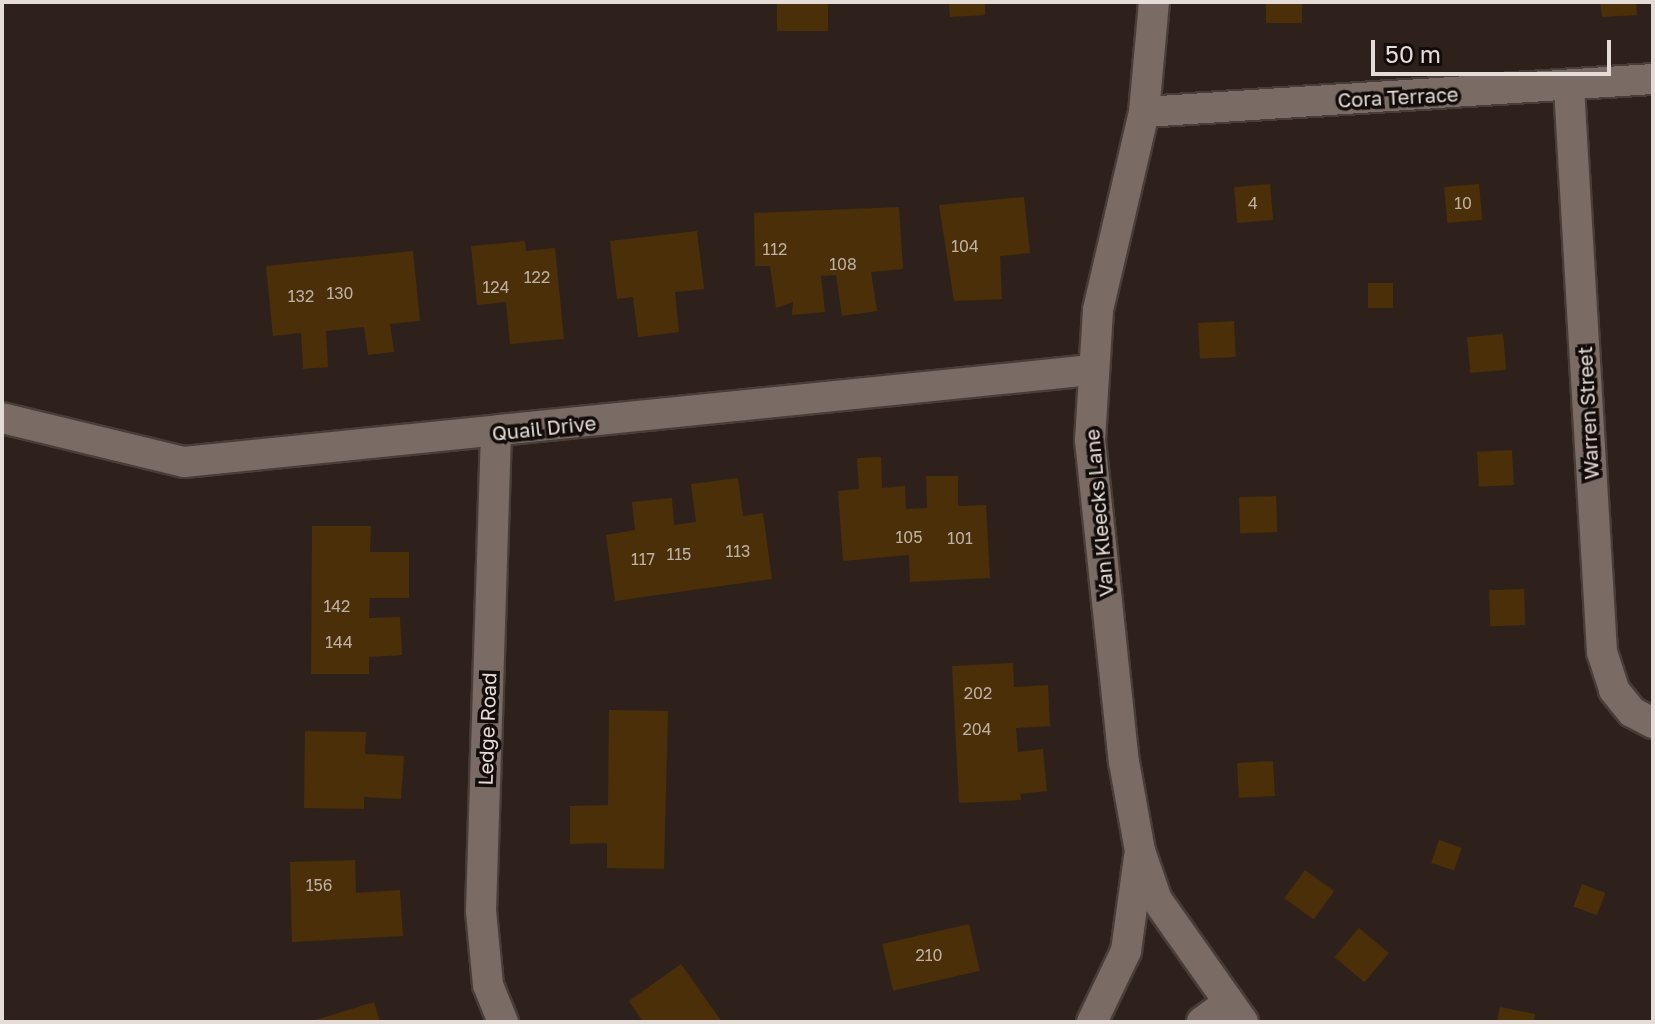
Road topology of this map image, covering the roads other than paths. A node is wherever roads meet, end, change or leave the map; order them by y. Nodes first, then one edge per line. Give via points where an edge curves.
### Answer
1 (1154, 2) edge
2 (1653, 79) edge
3 (1569, 87) junction
4 (1144, 112) junction
5 (1091, 370) junction
6 (2, 418) edge
7 (496, 433) junction
8 (1651, 722) edge
9 (1140, 851) junction
10 (1223, 1016) edge
11 (503, 1022) edge
12 (1092, 1022) edge

1 - 4 street, Van Kleecks Lane
2 - 3 street, Cora Terrace
3 - 4 street, Cora Terrace
3 - 8 street, Warren Street via 1602,652 1614,690
4 - 5 street, Van Kleecks Lane via 1098,310
5 - 7 street, Quail Drive
5 - 9 street, Van Kleecks Lane via 1090,440 1124,762
6 - 7 street, Quail Drive via 184,462
7 - 11 street, Ledge Road via 481,911 488,985
9 - 10 street, Van Kleecks Lane via 1157,900
9 - 12 street via 1126,951

